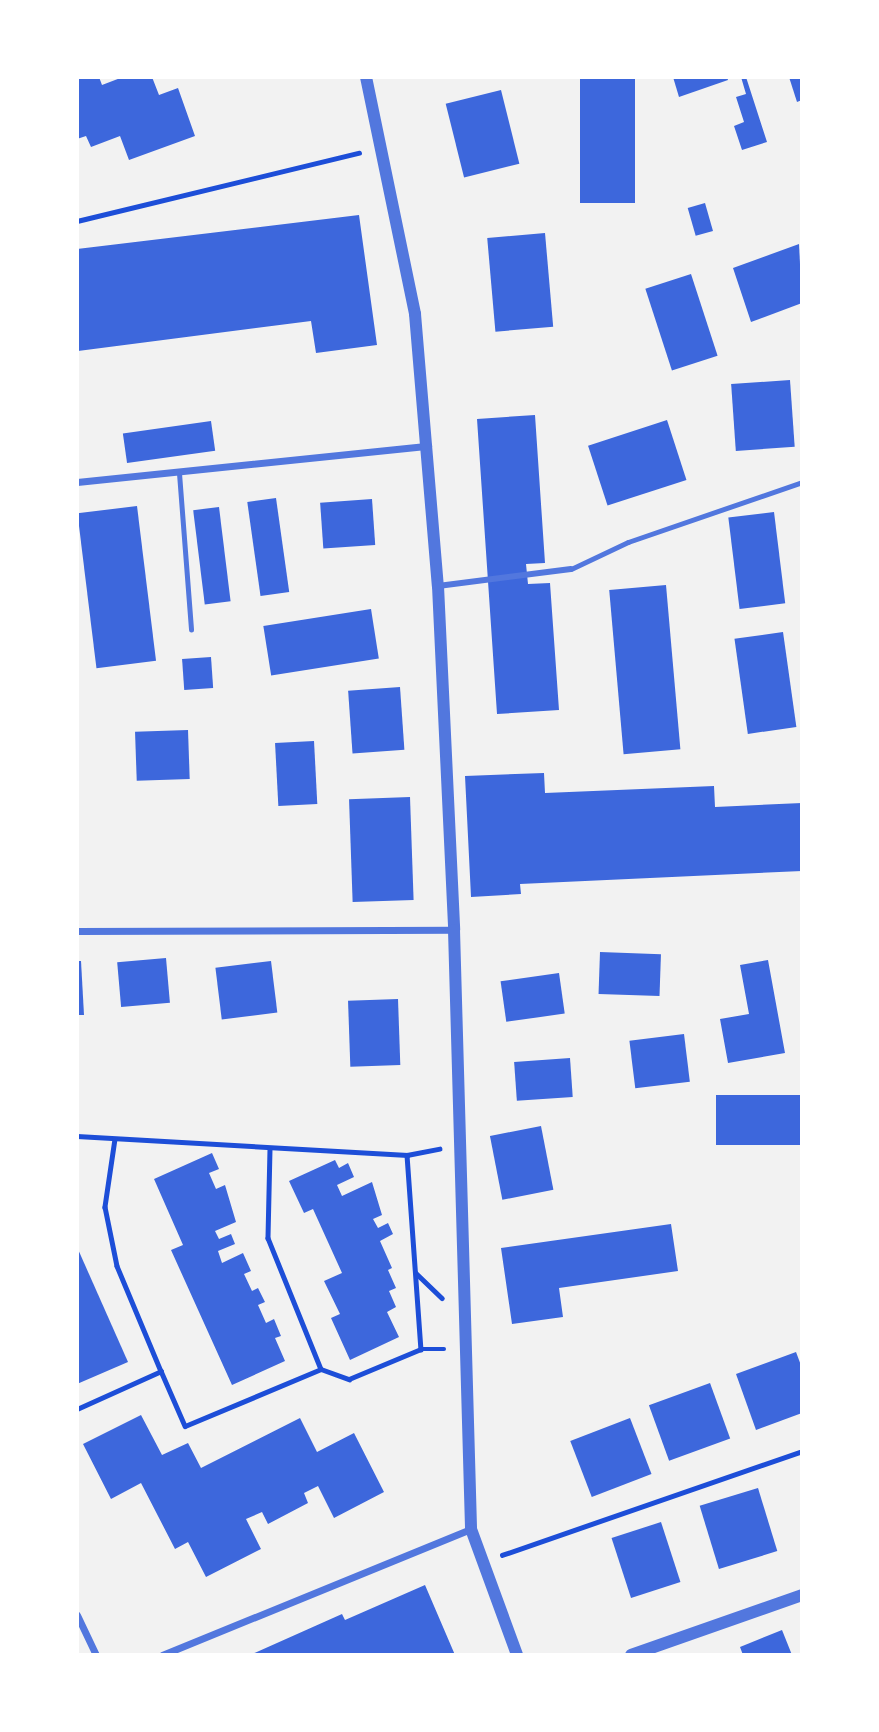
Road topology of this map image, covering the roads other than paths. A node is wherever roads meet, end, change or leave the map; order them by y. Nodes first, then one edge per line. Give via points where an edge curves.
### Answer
1 (366, 77) edge
2 (428, 446) junction
3 (179, 473) junction
4 (77, 482) edge
5 (802, 482) edge
6 (571, 569) joint
7 (438, 586) junction
8 (191, 630) dead end
9 (454, 930) junction
10 (77, 931) edge
11 (471, 1529) junction
12 (802, 1595) edge
13 (77, 1615) edge
14 (96, 1655) edge
15 (162, 1655) edge
16 (517, 1655) edge
17 (631, 1655) edge

1 - 2 street via 415,314
2 - 3 street
2 - 7 street
3 - 4 street
3 - 8 lane
5 - 6 lane via 628,542
6 - 7 street
7 - 9 street
9 - 10 street
9 - 11 street
11 - 15 street
11 - 16 street
12 - 17 street
13 - 14 street

